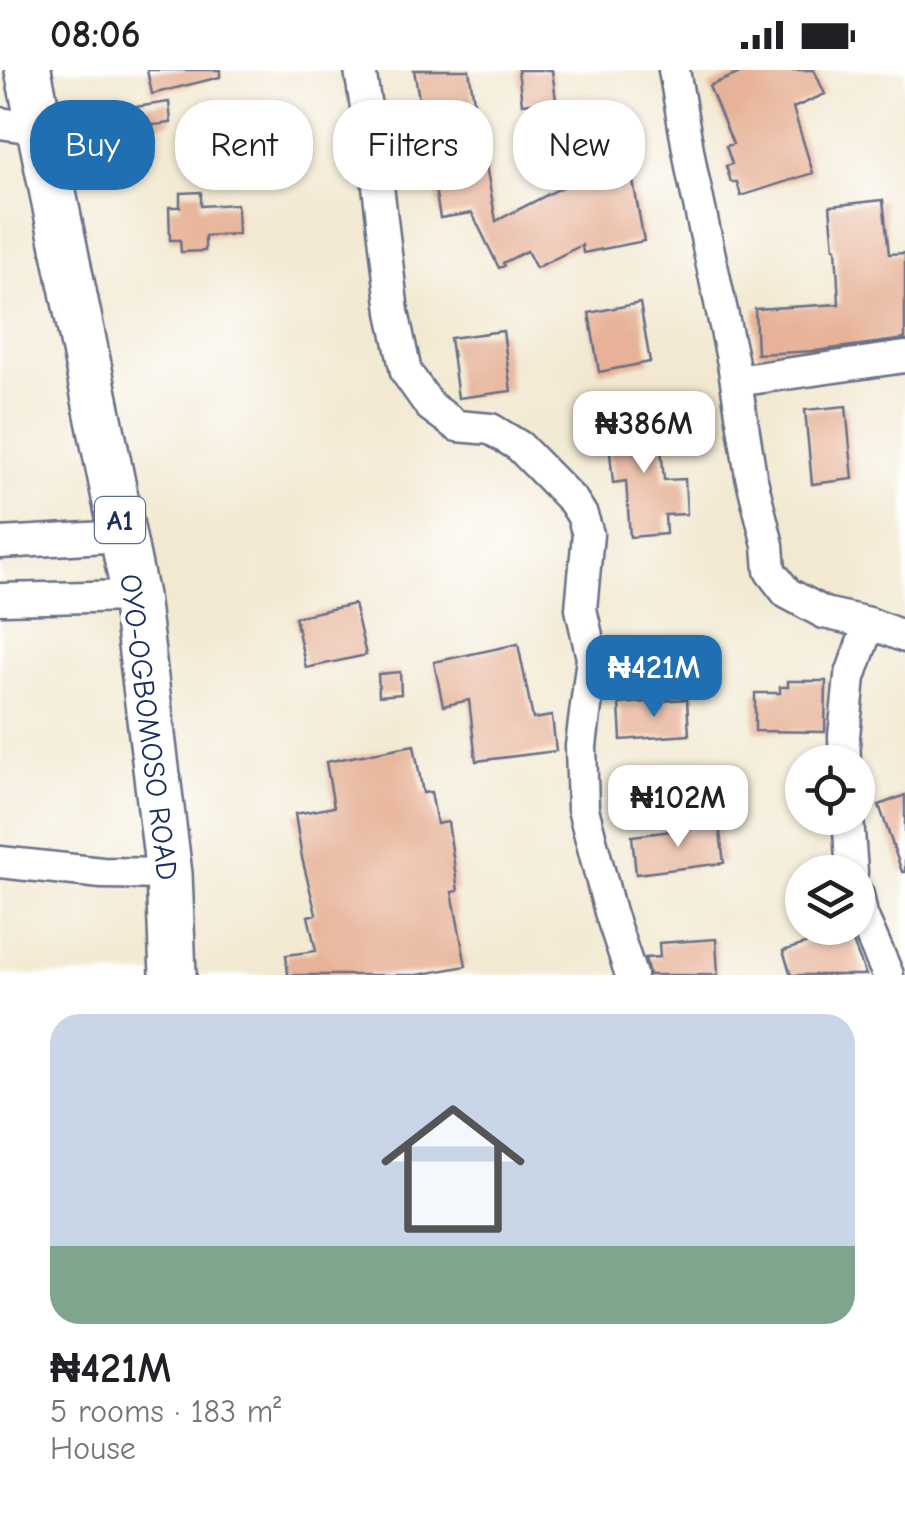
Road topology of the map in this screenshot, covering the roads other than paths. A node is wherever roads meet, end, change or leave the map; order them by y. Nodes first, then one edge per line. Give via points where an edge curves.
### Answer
1 (28, 70) edge
2 (360, 70) edge
3 (674, 70) edge
4 (20, 126) edge
5 (905, 357) edge
6 (736, 381) junction
7 (123, 536) junction
8 (0, 543) edge
9 (135, 596) junction
10 (0, 600) edge
11 (869, 623) junction
12 (905, 636) edge
13 (844, 745) edge
14 (0, 862) edge
15 (169, 874) junction
16 (875, 945) edge
17 (172, 975) edge
18 (632, 975) edge
19 (888, 975) edge

1 - 4 highway, OYO-OGBOMOSO ROAD / A1
2 - 18 street via 406,372 430,406 457,426 491,429 518,446 573,501 588,534 581,610 592,658 581,746 584,810
3 - 6 street
4 - 7 highway, OYO-OGBOMOSO ROAD / A1
5 - 6 street
6 - 11 street via 770,571 787,593 824,614
7 - 8 street
7 - 9 highway, OYO-OGBOMOSO ROAD / A1
9 - 10 street
9 - 15 highway, OYO-OGBOMOSO ROAD / A1
11 - 12 street
11 - 13 street via 850,677
14 - 15 street
15 - 17 highway, OYO-OGBOMOSO ROAD / A1
16 - 19 street

